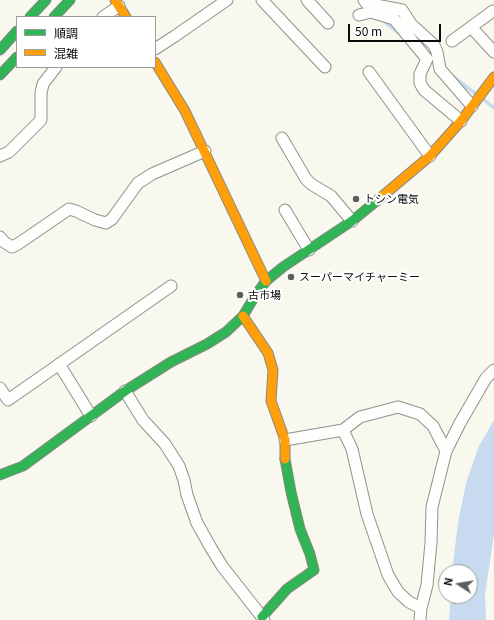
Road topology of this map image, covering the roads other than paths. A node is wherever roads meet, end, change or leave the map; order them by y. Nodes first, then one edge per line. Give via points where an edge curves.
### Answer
1 (46, 0) edge
2 (70, 0) edge
3 (227, 0) edge
4 (262, 0) edge
5 (306, 0) edge
6 (364, 0) edge
7 (117, 3) edge
8 (493, 11) dead end
9 (359, 15) dead end
10 (31, 16) edge
11 (55, 16) edge
12 (104, 16) edge
13 (125, 16) edge
14 (328, 24) dead end
15 (470, 27) junction
16 (16, 32) edge
17 (452, 41) dead end
18 (156, 48) edge
19 (0, 50) edge
20 (494, 52) edge
21 (16, 58) edge
22 (156, 64) edge
23 (325, 67) dead end
24 (55, 68) edge
25 (369, 72) dead end
26 (0, 75) edge
27 (494, 78) edge
28 (472, 106) junction
29 (461, 121) junction
30 (282, 138) dead end
31 (205, 151) junction
32 (0, 156) edge
33 (430, 156) junction
34 (285, 210) dead end
35 (352, 221) junction
36 (0, 237) edge
37 (309, 250) junction
38 (266, 280) junction
39 (171, 286) dead end
40 (243, 316) junction
41 (59, 364) junction
42 (494, 370) edge
43 (0, 388) edge
44 (125, 391) junction
45 (91, 416) junction
46 (343, 430) junction
47 (284, 440) junction
48 (446, 451) junction
49 (0, 475) edge
50 (420, 608) junction
51 (263, 619) edge
52 (420, 620) edge

1 - 10 street
2 - 11 street
3 - 18 street
4 - 23 street
5 - 14 street
6 - 28 street via 366,3 402,10 411,24 434,44 440,69
7 - 12 street
7 - 13 street
8 - 15 street
9 - 29 street via 371,12 394,19 427,59 420,74 420,83 424,90
15 - 17 street
15 - 20 street
16 - 19 street
21 - 26 street
22 - 31 street via 185,111
24 - 32 street via 43,84 41,120 9,152
25 - 33 street
27 - 28 street
28 - 29 street
29 - 33 street
30 - 35 street via 306,179 331,196
31 - 36 street via 152,174 138,183 112,219 106,223 69,209 12,247
31 - 38 street
33 - 35 street
34 - 37 street
35 - 37 street
37 - 38 street
38 - 40 street
39 - 41 street
40 - 44 street via 226,332
40 - 47 street via 268,354 273,370 271,401
41 - 43 street via 8,400
41 - 45 street
42 - 48 street via 486,378
44 - 45 street
44 - 51 street via 143,420 165,444 179,466 197,523 210,548
45 - 49 street via 23,466
46 - 47 street
46 - 48 street via 360,417 398,408 420,414 433,426
46 - 50 street via 352,449 367,514 388,575 398,592
47 - 51 street via 284,456 291,492 314,570 287,589
48 - 50 street via 432,507 427,585
50 - 52 street

